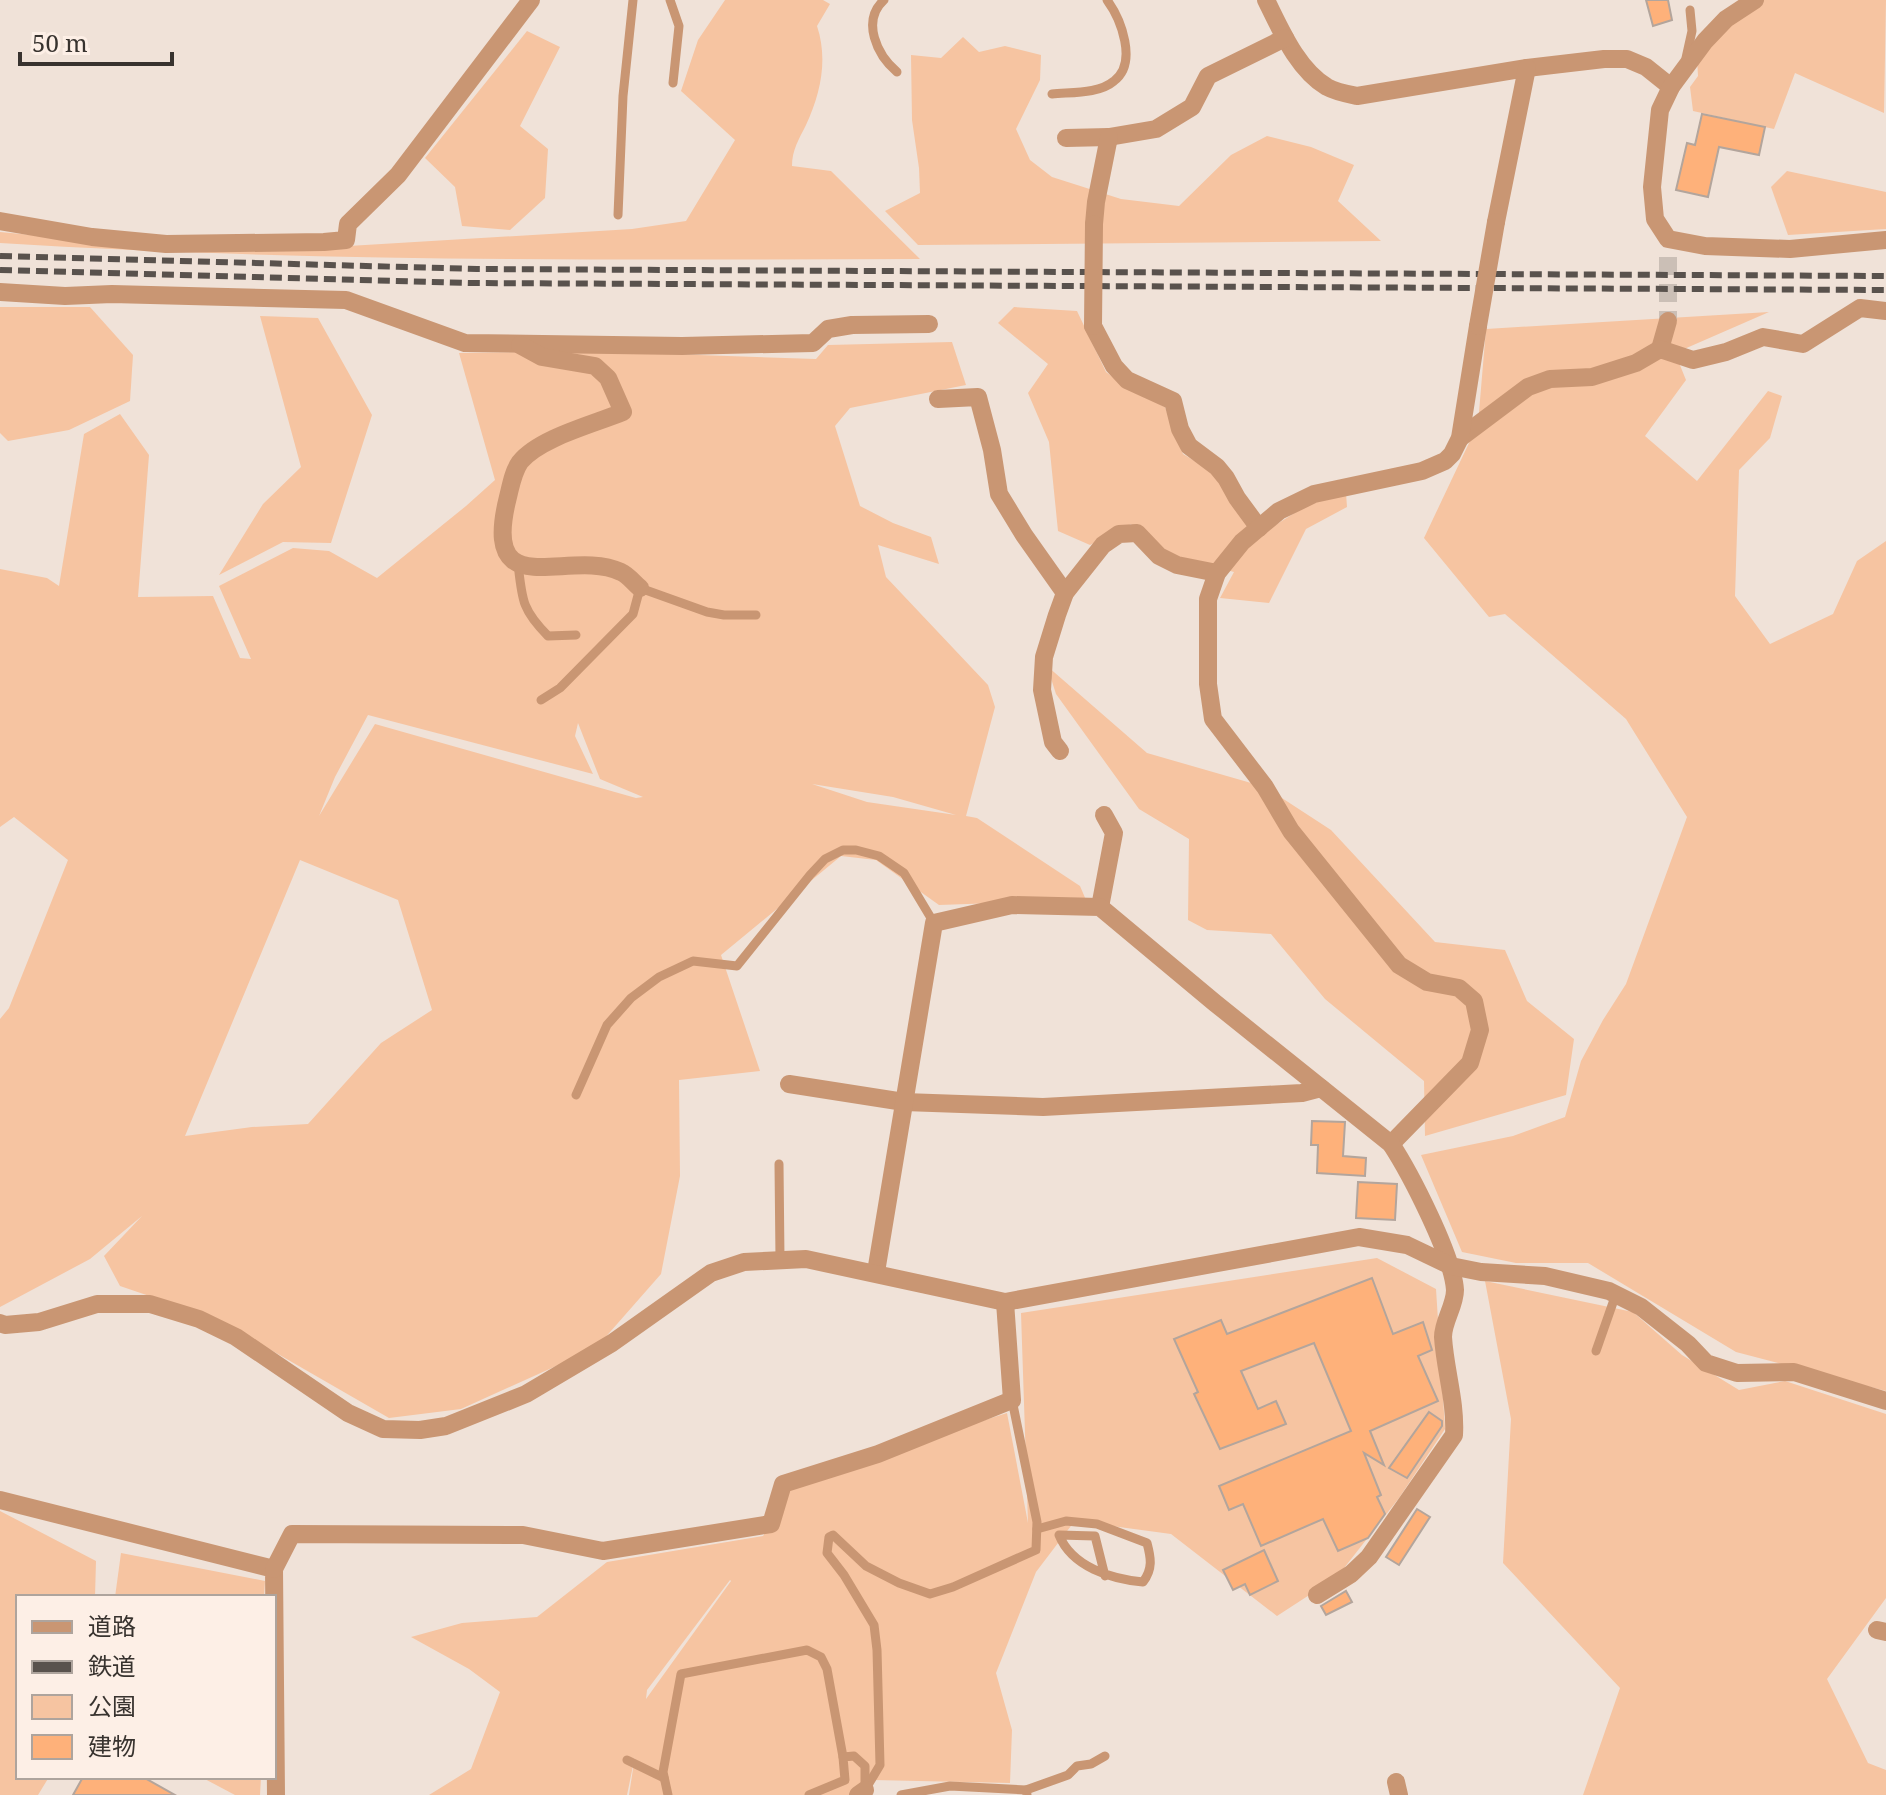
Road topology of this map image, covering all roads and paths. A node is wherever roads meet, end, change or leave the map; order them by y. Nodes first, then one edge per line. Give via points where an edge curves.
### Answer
1 (531, 0) edge
2 (633, 0) edge
3 (670, 0) edge
4 (884, 0) edge
5 (1107, 0) edge
6 (1266, 0) edge
7 (1755, 0) edge
8 (1690, 10) dead end
9 (1285, 38) junction
10 (1527, 68) junction
11 (897, 72) dead end
12 (1676, 81) junction
13 (673, 83) dead end
14 (1052, 94) dead end
15 (1109, 137) junction
16 (1066, 138) dead end
17 (618, 215) dead end
18 (0, 221) edge
19 (1886, 240) edge
20 (0, 292) edge
21 (1886, 311) edge
22 (1668, 321) tunnel mouth
23 (929, 324) dead end
24 (518, 344) junction
25 (1660, 349) junction
26 (938, 399) dead end
27 (1460, 438) junction
28 (1259, 528) junction
29 (518, 563) junction
30 (1217, 573) junction
31 (640, 588) junction
32 (1065, 593) junction
33 (756, 615) dead end
34 (576, 635) dead end
35 (541, 700) dead end
36 (1060, 751) dead end
37 (1104, 815) dead end
38 (1100, 907) junction
39 (934, 923) junction
40 (789, 1084) dead end
41 (1321, 1088) junction
42 (576, 1095) dead end
43 (904, 1102) junction
44 (1391, 1144) junction
45 (779, 1164) dead end
46 (780, 1259) junction
47 (1451, 1266) junction
48 (876, 1272) junction
49 (1616, 1294) junction
50 (1005, 1302) junction
51 (0, 1323) edge
52 (1596, 1351) dead end
53 (1012, 1400) junction
54 (1886, 1401) edge
55 (0, 1500) edge
56 (1097, 1524) junction
57 (1037, 1529) junction
58 (1095, 1536) junction
59 (274, 1569) junction
60 (1105, 1576) junction
61 (274, 1595) edge
62 (1317, 1595) dead end
63 (1105, 1756) dead end
64 (843, 1757) junction
65 (627, 1760) dead end
66 (664, 1778) junction
67 (1026, 1792) edge
68 (862, 1793) edge
69 (668, 1795) edge
70 (809, 1795) edge
71 (901, 1795) edge

1 - 18 street via 398,175 352,219 346,240 166,244
2 - 17 lane
3 - 13 lane via 679,26
4 - 11 lane via 871,26 885,62
5 - 14 lane via 1124,36 1123,71 1103,87
6 - 9 street
7 - 12 street via 1726,19
8 - 12 lane via 1692,31
9 - 10 street via 1313,77 1330,89 1357,96
9 - 15 street via 1208,76 1192,107 1156,129
10 - 12 street via 1627,59
10 - 27 street, bridge
12 - 19 street via 1660,110 1652,187 1655,219 1668,248 1790,249
15 - 16 street
15 - 28 street, bridge via 1094,224 1093,326 1127,380 1173,401 1189,446 1217,467
20 - 24 street via 346,300 465,343
21 - 25 street via 1860,308 1803,344 1763,337 1693,360
22 - 25 street
23 - 24 street via 852,325 828,329 813,343
24 - 29 street via 542,357 595,366 608,378 623,412 534,448 519,463 501,523 503,549
25 - 27 street via 1592,377 1550,379 1528,387
26 - 32 street via 978,397 999,494
27 - 28 street via 1445,461 1422,471 1314,494
28 - 30 street
29 - 31 street via 602,567 622,573
29 - 34 lane via 529,618 548,636
30 - 32 street via 1159,556 1137,533 1119,534 1103,545
30 - 44 street via 1208,599 1213,719 1291,831 1399,965 1427,982 1459,988 1474,1001 1480,1030 1470,1063
31 - 33 lane via 707,612
31 - 35 lane via 633,614 560,688
32 - 36 street via 1044,657 1042,690 1053,742
37 - 38 street via 1114,833
38 - 39 street via 1012,905
38 - 41 street
39 - 42 lane via 904,873 879,856 843,850 810,875 737,966 693,961 631,998 607,1025
39 - 43 street
40 - 43 street
41 - 43 street via 1043,1107
41 - 44 street
43 - 48 street
44 - 47 street
45 - 46 lane
46 - 48 street
46 - 51 street via 744,1262 711,1273 612,1343 526,1394 446,1426 420,1430 383,1429 348,1413 236,1337 150,1304 97,1304 39,1322
47 - 49 street via 1545,1276
47 - 50 street via 1407,1245 1359,1237
47 - 62 street via 1455,1293 1443,1334 1454,1435 1369,1557
48 - 50 street
49 - 52 lane
49 - 54 street via 1641,1307 1706,1363 1737,1373 1794,1372
50 - 53 street
53 - 57 lane
53 - 59 street via 878,1454 783,1484 771,1524 603,1551 523,1535 292,1534
55 - 59 street
56 - 57 lane via 1066,1521
56 - 58 lane
56 - 60 lane via 1147,1543 1151,1558 1150,1574 1143,1582
57 - 68 lane via 1036,1550 930,1594 866,1566 833,1535 829,1537 827,1553 874,1625 880,1765
58 - 60 lane
58 - 60 lane via 1059,1535 1064,1547
59 - 61 street
63 - 67 lane
64 - 66 lane via 827,1669 821,1657 807,1650 681,1674
64 - 68 lane via 854,1756 865,1766
64 - 70 lane via 845,1780
65 - 66 lane
66 - 69 lane
67 - 71 lane via 950,1786

